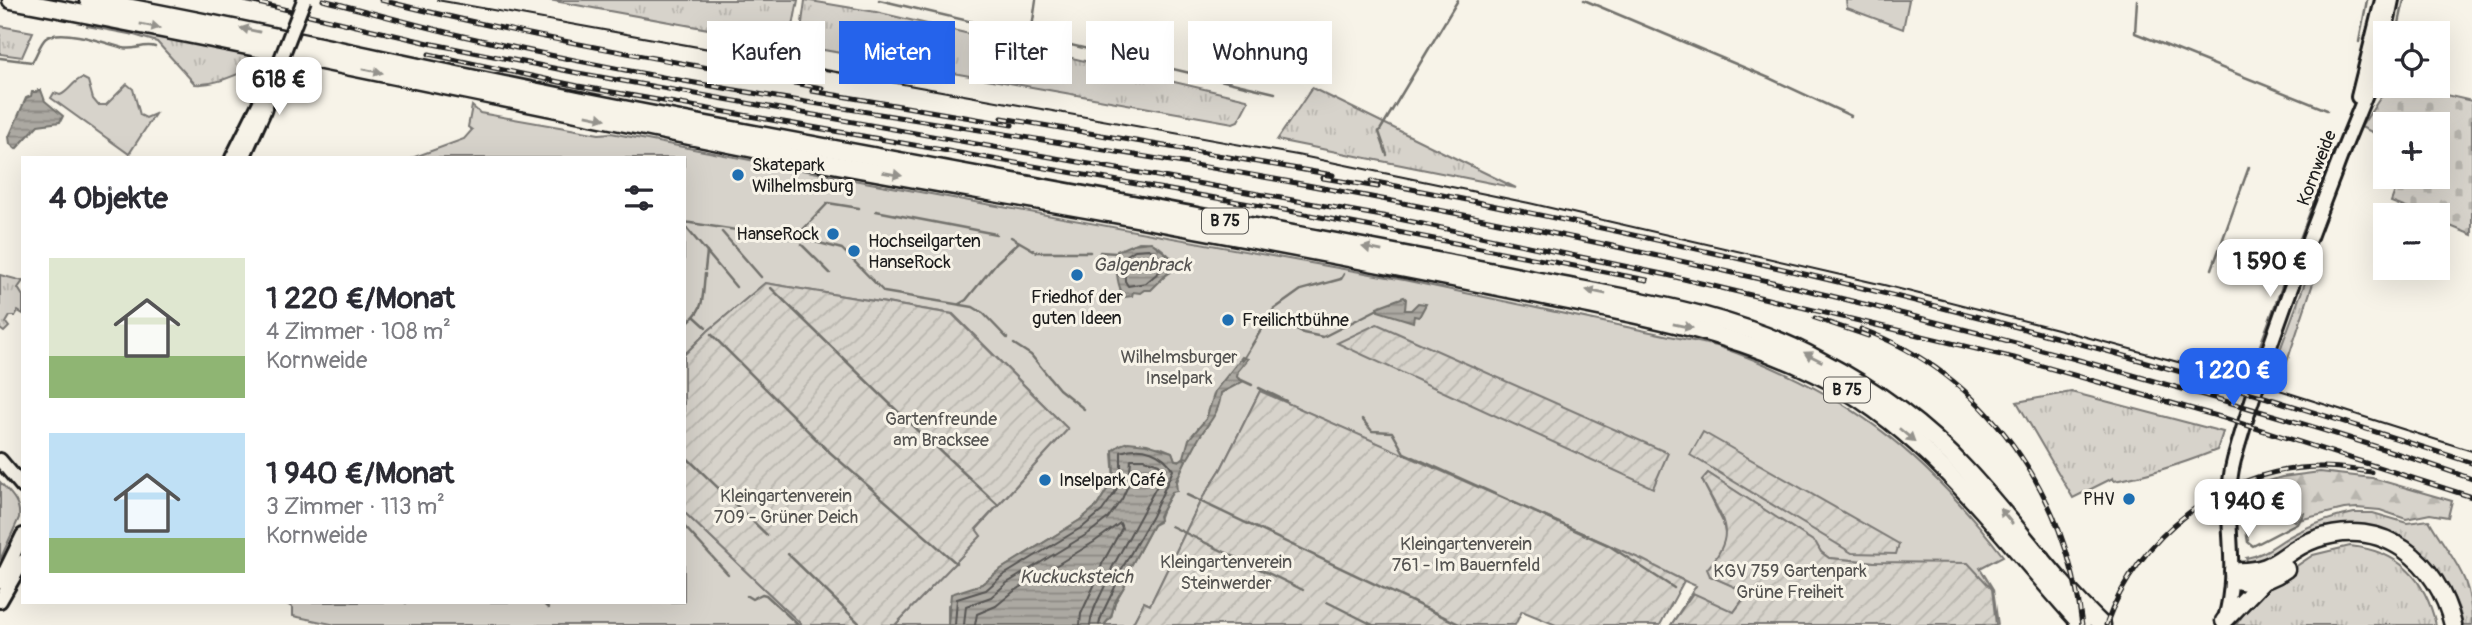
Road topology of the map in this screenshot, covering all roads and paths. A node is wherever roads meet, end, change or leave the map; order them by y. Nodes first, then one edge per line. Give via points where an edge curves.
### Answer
1 (11, 0) edge
2 (88, 0) edge
3 (304, 0) edge
4 (2382, 0) edge
5 (2392, 0) edge
6 (2388, 21) edge
7 (2373, 75) edge
8 (272, 80) junction
9 (2351, 128) junction
10 (233, 156) edge
11 (244, 156) edge
12 (0, 460) edge
13 (21, 485) edge
14 (21, 539) edge
15 (21, 564) edge
16 (2233, 571) junction
17 (2263, 581) junction
18 (0, 582) edge
19 (0, 601) edge
20 (2223, 623) edge
21 (2082, 625) edge
22 (2102, 625) edge
23 (2442, 625) edge
24 (2453, 625) edge

1 -> 21 highway, B 75 via 771,152 1456,278 1735,340 1819,375 1888,418 1952,477
22 -> 2 highway, B 75 via 1963,467 1909,417 1817,358 1754,331 1538,281 764,136
3 - 8 main road, bridge
4 - 9 main road, Kornweide
5 - 6 main road, Kornweide
7 - 9 main road, Kornweide
8 - 10 main road
8 - 11 main road
9 - 16 main road, Kornweide via 2263,365 2234,460 2228,500
12 - 13 main road
14 - 18 main road
15 - 19 main road
16 - 17 highway via 2240,581
16 - 20 main road, Kornweide
16 - 24 highway via 2266,569 2305,543 2325,536 2372,535 2403,549 2426,567
17 - 20 highway
17 - 23 highway via 2328,545 2376,546 2413,569 2427,587

